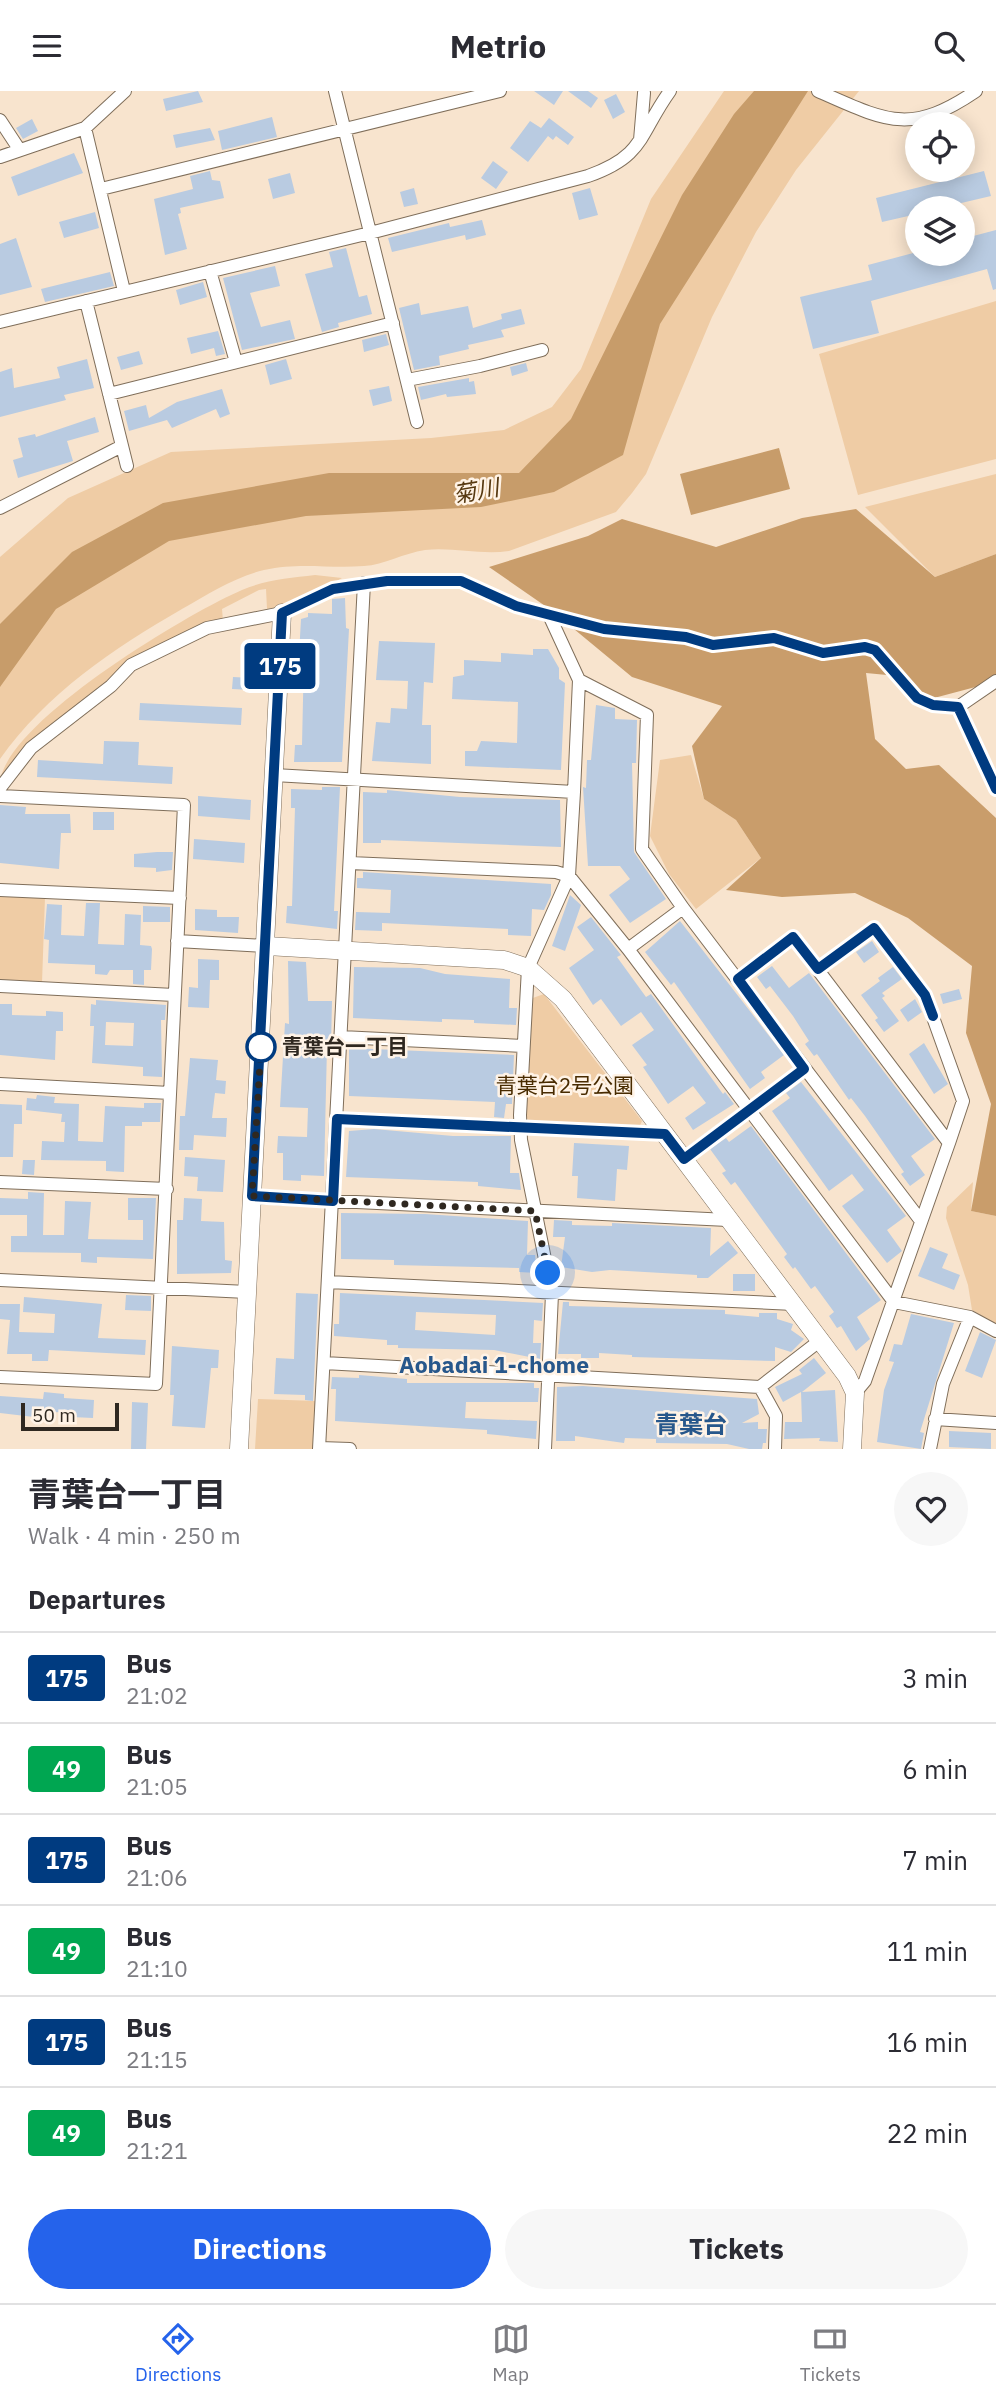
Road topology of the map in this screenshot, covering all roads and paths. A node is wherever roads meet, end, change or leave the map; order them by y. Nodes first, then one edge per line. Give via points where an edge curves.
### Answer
1 (125, 91) edge
2 (335, 91) edge
3 (500, 91) edge
4 (631, 91) edge
5 (670, 91) edge
6 (818, 91) edge
7 (976, 91) edge
8 (646, 92) edge
9 (0, 120) edge
10 (85, 128) junction
11 (342, 129) junction
12 (640, 144) junction
13 (19, 149) junction
14 (0, 157) edge
15 (101, 189) junction
16 (370, 233) junction
17 (210, 271) junction
18 (124, 291) junction
19 (86, 301) junction
20 (0, 322) edge
21 (393, 323) junction
22 (542, 350) dead end
23 (236, 362) junction
24 (407, 380) junction
25 (109, 394) junction
26 (417, 422) dead end
27 (122, 446) junction
28 (127, 465) dead end
29 (0, 509) edge
30 (364, 583) junction
31 (282, 613) junction
32 (549, 615) junction
33 (579, 680) junction
34 (996, 681) edge
35 (958, 707) junction
36 (274, 775) junction
37 (353, 781) junction
38 (0, 788) edge
39 (996, 789) edge
40 (574, 792) junction
41 (0, 796) edge
42 (350, 863) junction
43 (569, 876) junction
44 (0, 890) edge
45 (180, 898) junction
46 (683, 908) junction
47 (177, 941) junction
48 (267, 946) junction
49 (628, 949) junction
50 (344, 950) junction
51 (528, 968) junction
52 (818, 969) junction
53 (738, 979) junction
54 (0, 986) edge
55 (174, 995) junction
56 (341, 1037) junction
57 (523, 1046) junction
58 (804, 1069) junction
59 (0, 1084) edge
60 (170, 1093) junction
61 (748, 1111) junction
62 (337, 1119) junction
63 (520, 1129) junction
64 (665, 1134) junction
65 (949, 1143) junction
66 (684, 1159) junction
67 (0, 1182) edge
68 (167, 1189) junction
69 (252, 1196) junction
70 (333, 1201) junction
71 (535, 1211) junction
72 (728, 1220) junction
73 (921, 1221) junction
74 (0, 1280) edge
75 (328, 1282) junction
76 (162, 1288) junction
77 (247, 1292) junction
78 (552, 1294) junction
79 (894, 1302) junction
80 (794, 1304) junction
81 (970, 1317) junction
82 (996, 1331) edge
83 (822, 1339) junction
84 (324, 1363) junction
85 (549, 1375) junction
86 (0, 1377) edge
87 (760, 1387) junction
88 (855, 1393) junction
89 (934, 1419) junction
90 (996, 1423) edge
91 (319, 1448) edge
92 (239, 1449) edge
93 (350, 1449) edge
94 (545, 1449) edge
95 (775, 1449) edge
96 (852, 1449) edge
97 (930, 1449) edge

1 - 10 street
2 - 11 street
3 - 11 street
4 - 8 street
5 - 12 street
6 - 7 street via 888,120 920,120 948,110
8 - 12 street
9 - 13 street
10 - 13 street
10 - 15 street
11 - 15 street
11 - 16 street
12 - 16 street via 611,168 588,176
13 - 14 street
15 - 18 street
16 - 17 street
16 - 21 street
17 - 18 street
17 - 23 street
18 - 19 street
19 - 20 street
19 - 25 street
21 - 23 street
21 - 24 street
22 - 24 street
23 - 25 street
24 - 26 street
25 - 27 street
27 - 28 street
27 - 29 street
30 - 31 street via 333,589
30 - 32 street via 461,581
30 - 37 street
31 - 36 street
31 - 38 street via 207,628 135,663 31,748
32 - 33 street
32 - 35 street via 604,629 686,637 713,645 774,638 823,653 865,647 875,650 917,698
33 - 40 street
33 - 46 street via 648,716 642,849
34 - 35 street
35 - 39 street
36 - 37 street
36 - 48 street
37 - 40 street
37 - 42 street
40 - 43 street
41 - 45 street via 184,805
42 - 43 street
42 - 50 street
43 - 49 street
43 - 51 street
44 - 45 street
45 - 47 street
46 - 49 street
46 - 53 street
47 - 48 street
47 - 55 street
48 - 50 street
48 - 69 street
49 - 61 street
50 - 51 street via 475,956
50 - 56 street
51 - 57 street
51 - 64 street via 563,999
52 - 53 street via 793,937
52 - 65 street
52 - 65 street via 874,928 925,995 963,1101
53 - 58 street
54 - 55 street
55 - 60 street
56 - 57 street
56 - 62 street
57 - 63 street
58 - 61 street
58 - 73 street
59 - 60 street
60 - 68 street
61 - 66 street
61 - 79 street
62 - 63 street
62 - 70 street
63 - 64 street
63 - 71 street
64 - 66 street
65 - 73 street
66 - 72 street
67 - 68 street
68 - 76 street
69 - 70 street
69 - 77 street
70 - 71 street
70 - 75 street
71 - 72 street
71 - 78 street
72 - 80 street
73 - 79 street
74 - 76 street
75 - 78 street
75 - 84 street
76 - 77 street
76 - 86 street via 156,1384
77 - 92 street
78 - 80 street
78 - 85 street
79 - 81 street
79 - 88 street via 866,1381
80 - 83 street
81 - 82 street
81 - 89 street
83 - 87 street
83 - 88 street
84 - 85 street
84 - 91 street
85 - 87 street
85 - 94 street
87 - 95 street via 776,1416
88 - 96 street
89 - 90 street
89 - 97 street
91 - 93 street

